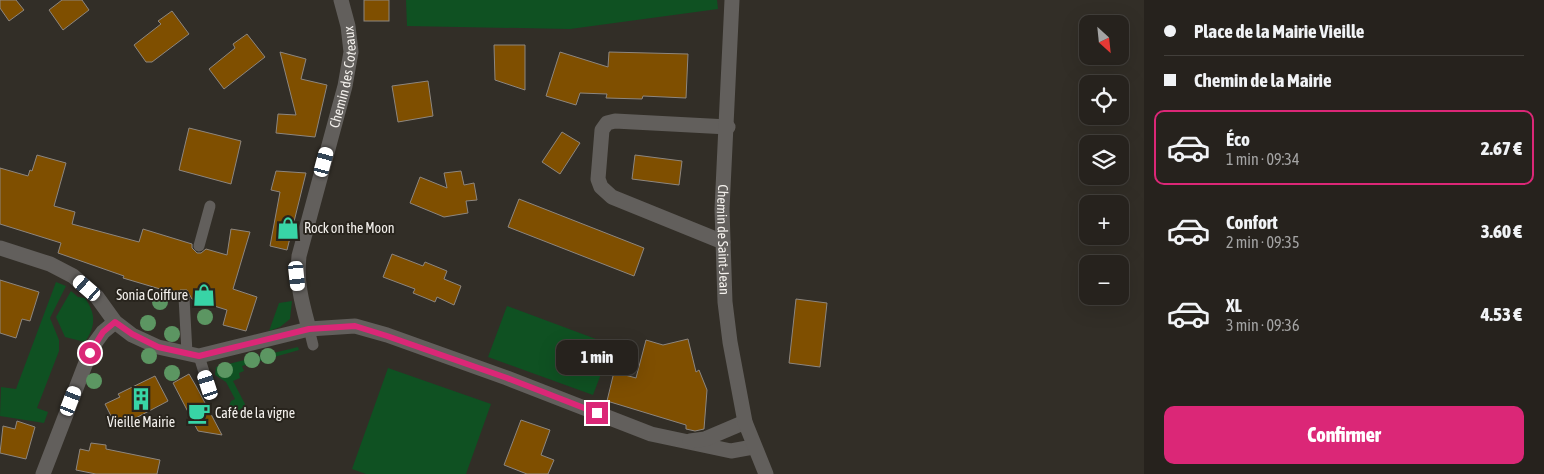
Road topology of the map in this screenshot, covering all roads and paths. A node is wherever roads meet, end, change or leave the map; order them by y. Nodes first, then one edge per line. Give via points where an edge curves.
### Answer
1 (341, 0) edge
2 (732, 0) edge
3 (728, 127) junction
4 (210, 206) dead end
5 (723, 242) junction
6 (199, 246) dead end
7 (0, 248) edge
8 (184, 297) dead end
9 (115, 322) junction
10 (309, 329) junction
11 (314, 346) dead end
12 (193, 354) junction
13 (208, 385) dead end
14 (745, 422) junction
15 (688, 442) junction
16 (753, 447) junction
17 (43, 474) edge
18 (766, 474) edge

1 - 10 street, Chemin des Coteaux via 350,52 345,86 299,256 297,276
2 - 3 street, Chemin de Saint-Jean
3 - 5 street, Chemin de Saint-Jean
3 - 5 street via 607,123 602,130 598,180 600,187 612,197
4 - 6 lane
5 - 14 street, Chemin de Saint-Jean via 725,302
7 - 9 street via 50,264 72,276 96,297
8 - 12 lane
9 - 12 street via 158,347
9 - 17 street via 92,346
10 - 11 lane
10 - 12 street
10 - 15 street via 355,326 507,378 651,434
12 - 13 lane
14 - 15 street via 705,439
14 - 16 street, Chemin de Saint-Jean
15 - 16 street via 731,451
16 - 18 street, Chemin de Saint-Jean

